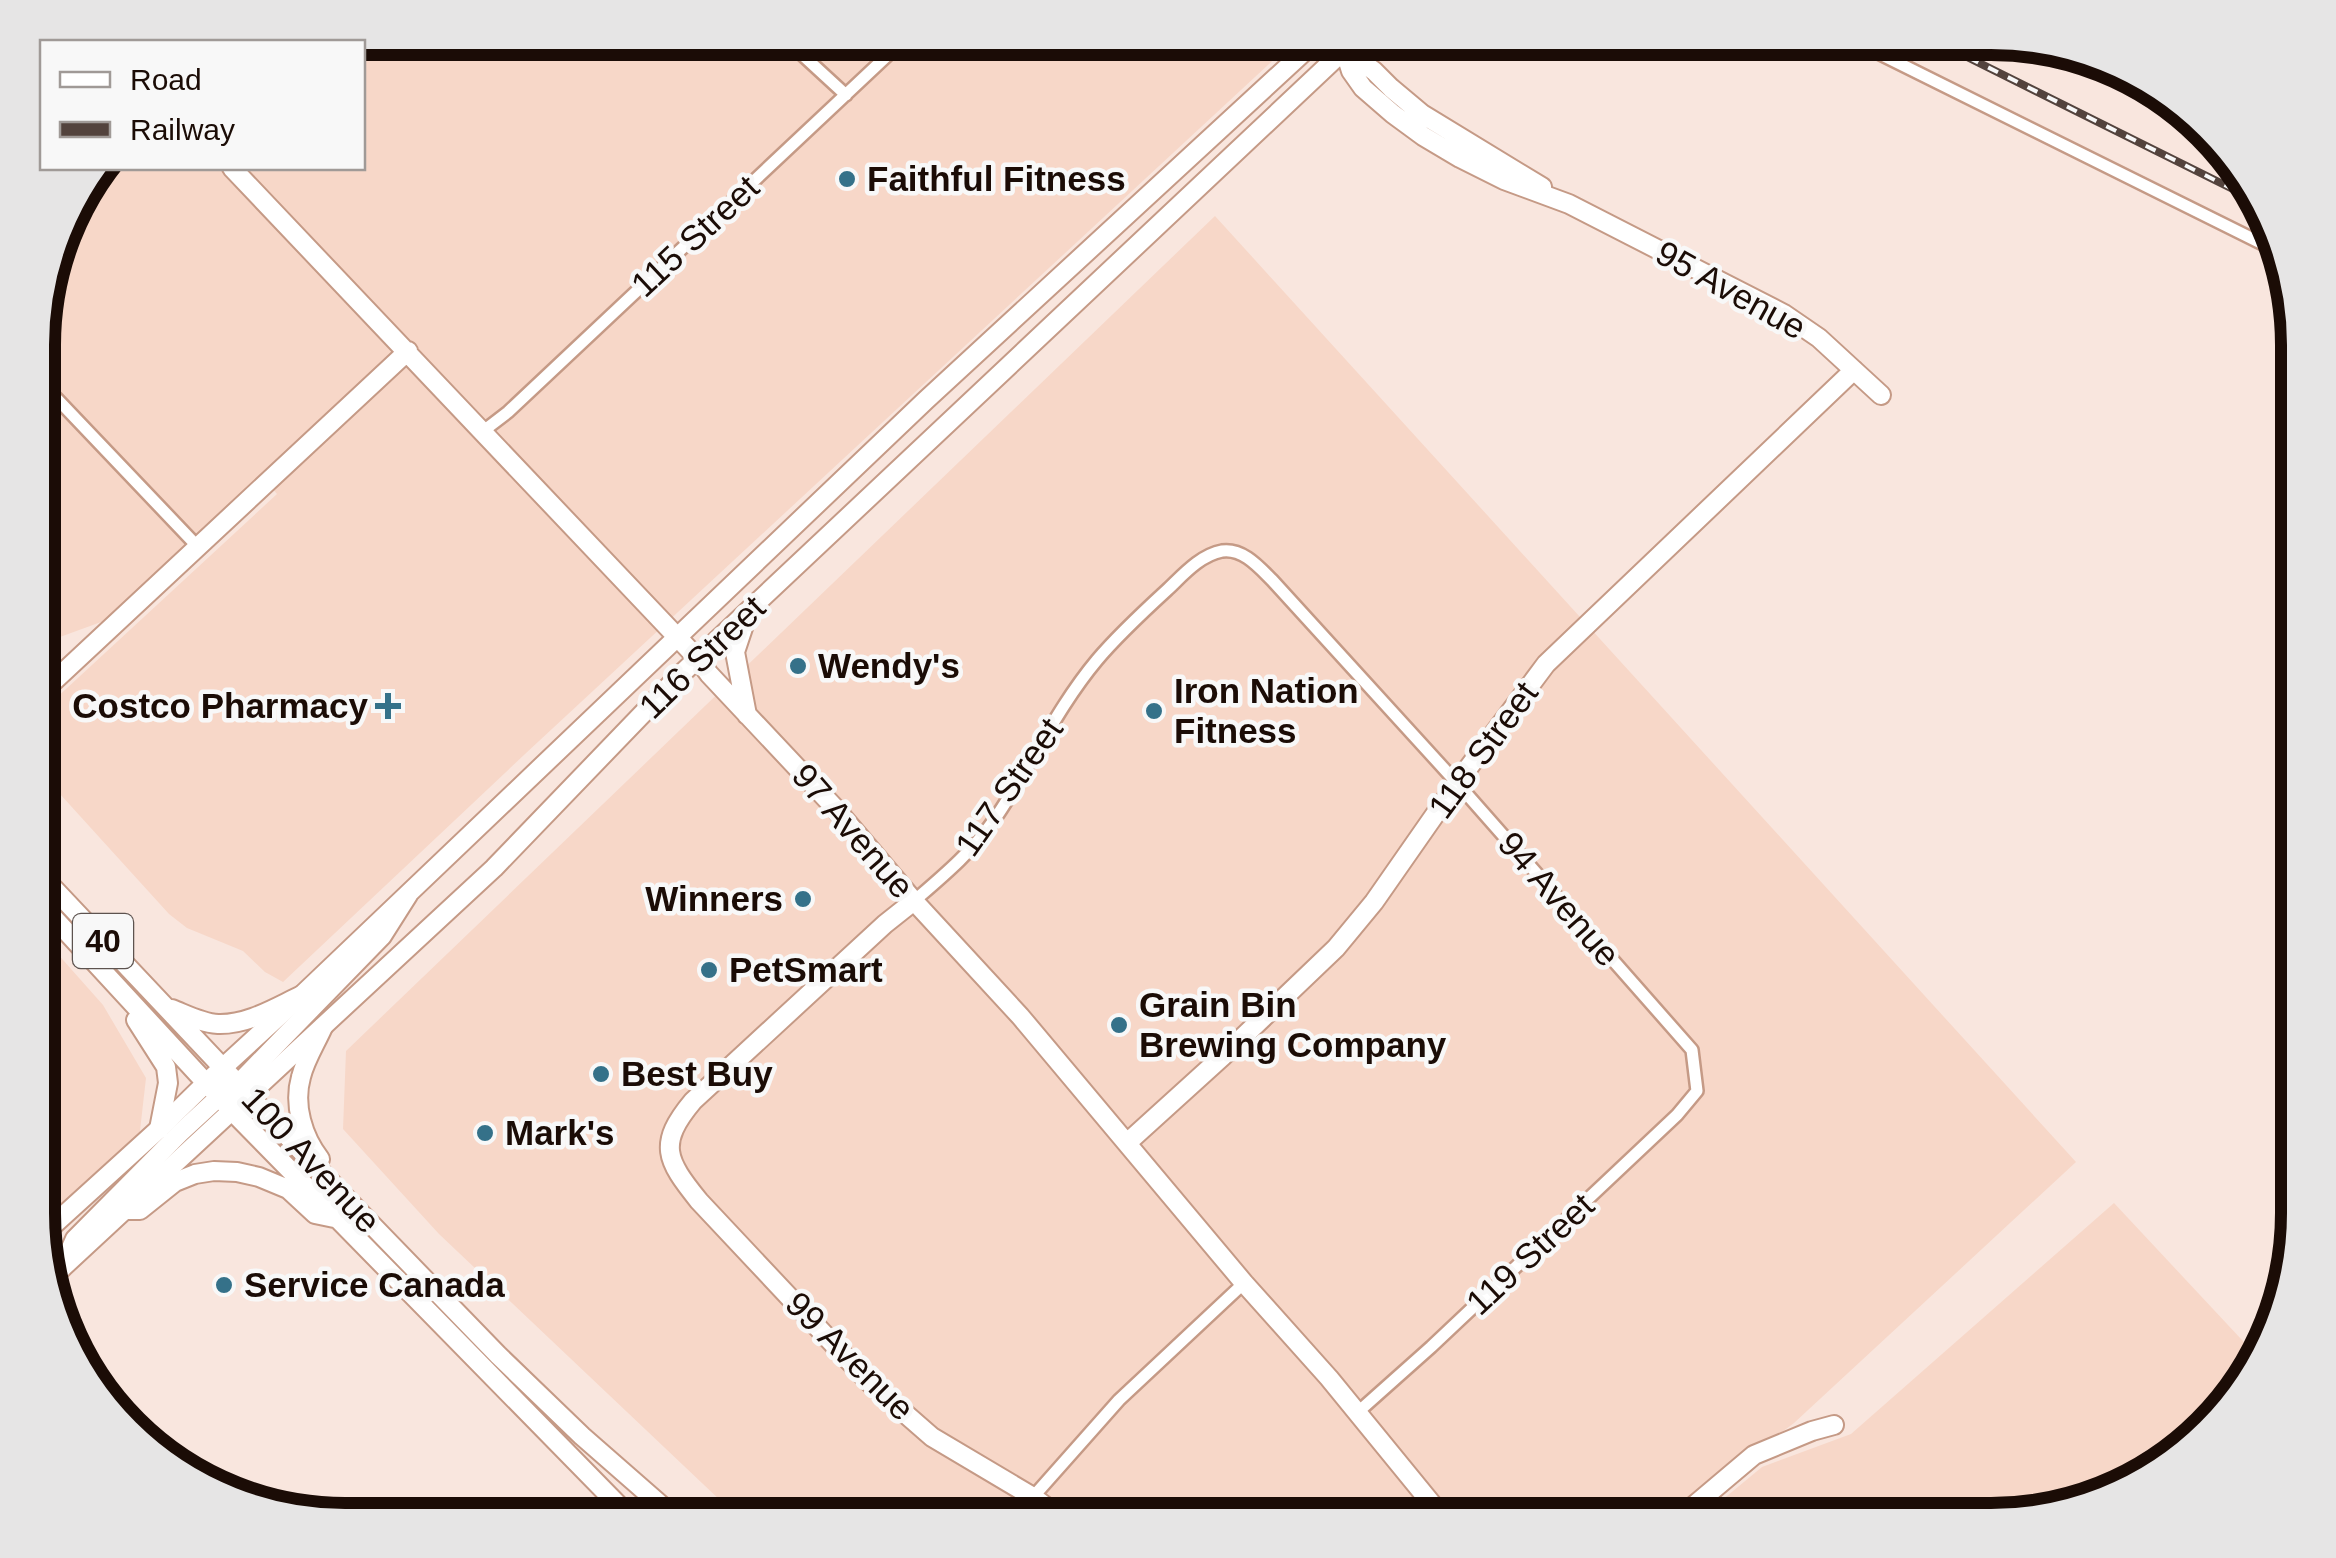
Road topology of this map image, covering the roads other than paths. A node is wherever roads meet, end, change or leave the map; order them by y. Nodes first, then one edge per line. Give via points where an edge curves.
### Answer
1 (802, 55) edge
2 (888, 55) edge
3 (1301, 55) edge
4 (1329, 55) edge
5 (1358, 55) edge
6 (1882, 55) edge
7 (846, 95) junction
8 (234, 170) edge
9 (2262, 244) edge
10 (408, 351) junction
11 (1854, 370) junction
12 (1881, 395) dead end
13 (55, 397) edge
14 (482, 432) junction
15 (198, 547) junction
16 (1230, 551) joint
17 (750, 610) junction
18 (676, 636) junction
19 (698, 658) junction
20 (55, 680) edge
21 (748, 716) junction
22 (1457, 782) junction
23 (55, 890) edge
24 (408, 895) junction
25 (914, 901) junction
26 (55, 919) edge
27 (106, 974) junction
28 (302, 995) junction
29 (167, 1008) junction
30 (323, 1026) junction
31 (224, 1067) junction
32 (244, 1089) junction
33 (1697, 1091) joint
34 (219, 1097) junction
35 (160, 1129) junction
36 (1127, 1144) junction
37 (670, 1155) joint
38 (341, 1193) junction
39 (126, 1210) junction
40 (339, 1220) junction
41 (56, 1223) edge
42 (60, 1266) edge
43 (61, 1269) edge
44 (1244, 1283) junction
45 (1358, 1412) junction
46 (1834, 1425) dead end
47 (1032, 1497) junction
48 (1431, 1502) edge
49 (1698, 1502) edge
50 (616, 1503) edge
51 (659, 1503) edge
52 (1040, 1503) edge

1 - 7 street
2 - 7 street, 115 Street
3 - 18 main road, 116 Street
4 - 17 main road, 116 Street
5 - 11 main road, 95 Avenue via 1422,114 1568,204 1784,314
6 - 9 street
7 - 14 street, 115 Street
8 - 10 main road, 97 Avenue
10 - 14 main road, 97 Avenue
10 - 15 main road
11 - 12 main road, 95 Avenue
11 - 22 main road, 118 Street via 1546,664
13 - 15 street
14 - 18 main road, 97 Avenue
15 - 20 main road
16 - 22 street, 94 Avenue via 1251,559 1272,580
16 - 25 street, 117 Street via 1207,556 1186,572 1097,660 992,822
17 - 19 main road, 116 Street
17 - 21 main road via 735,652
18 - 19 main road, 97 Avenue
18 - 24 main road, 116 Street
19 - 21 main road, 97 Avenue
19 - 30 main road, 116 Street via 494,868
21 - 25 main road, 97 Avenue
22 - 33 street, 94 Avenue via 1692,1050
22 - 36 main road, 118 Street via 1336,948
23 - 29 main road, 100 Avenue / 40
24 - 28 main road, 116 Street
24 - 32 main road via 382,936
25 - 36 main road, 97 Avenue
25 - 37 main road, 117 Street via 693,1101 671,1132
26 - 27 main road, 100 Avenue / 40
27 - 34 main road, 100 Avenue / 40
27 - 35 main road via 166,1068
28 - 29 main road via 226,1023
28 - 31 main road, 116 Street
29 - 31 main road, 100 Avenue / 40
30 - 32 main road, 116 Street
30 - 38 main road via 301,1077 300,1120
31 - 32 main road, 100 Avenue / 40
31 - 34 main road
32 - 34 main road
32 - 38 main road, 100 Avenue / 40
33 - 45 street, 119 Street via 1678,1116
34 - 35 main road
34 - 39 main road
34 - 40 main road, 100 Avenue / 40
34 - 42 main road via 75,1240
35 - 41 main road
36 - 44 main road, 97 Avenue
37 - 47 main road, 99 Avenue via 699,1200 869,1382 932,1437
38 - 51 main road, 100 Avenue / 40 via 554,1409
39 - 40 main road via 140,1210 195,1174 237,1172 288,1189 315,1214
39 - 43 main road
40 - 50 main road, 100 Avenue / 40
44 - 45 main road, 97 Avenue
44 - 47 street via 1119,1400
45 - 48 main road, 97 Avenue
46 - 49 main road via 1754,1455
47 - 52 main road, 99 Avenue

